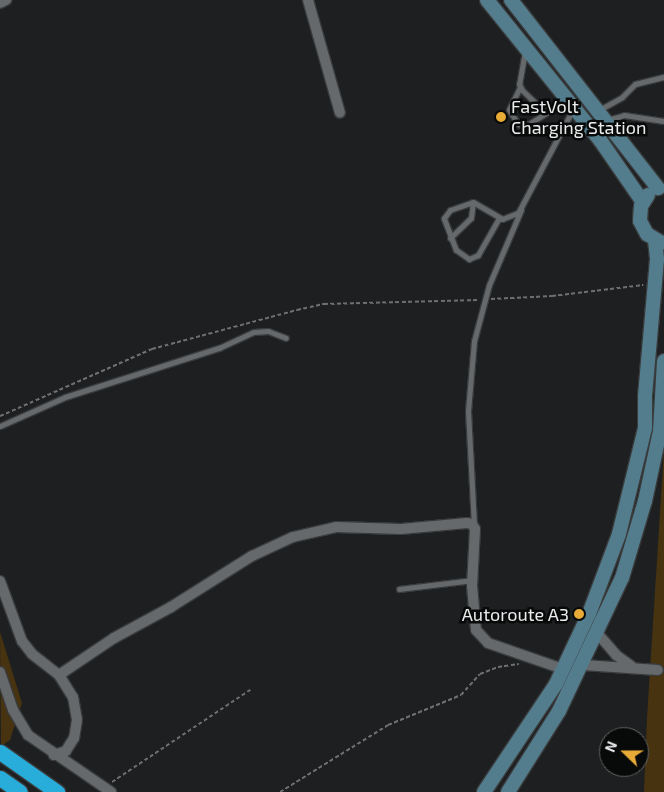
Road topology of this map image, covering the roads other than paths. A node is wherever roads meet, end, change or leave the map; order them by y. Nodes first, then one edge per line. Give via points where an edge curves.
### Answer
1 (308, 0) edge
2 (487, 0) edge
3 (511, 0) edge
4 (526, 48) junction
5 (664, 77) edge
6 (520, 87) junction
7 (573, 106) junction
8 (548, 112) junction
9 (340, 113) dead end
10 (603, 115) junction
11 (664, 121) edge
12 (661, 187) edge
13 (473, 202) junction
14 (643, 202) junction
15 (521, 210) junction
16 (500, 218) junction
17 (450, 238) junction
18 (660, 242) edge
19 (286, 338) dead end
20 (664, 361) edge
21 (0, 426) edge
22 (475, 529) junction
23 (472, 580) junction
24 (0, 581) edge
25 (399, 589) dead end
26 (598, 634) junction
27 (583, 664) junction
28 (632, 666) junction
29 (563, 669) junction
30 (658, 670) dead end
31 (0, 672) edge
32 (59, 675) junction
33 (0, 752) edge
34 (54, 755) junction
35 (0, 778) edge
36 (108, 790) edge
37 (20, 792) edge
38 (57, 792) edge
39 (484, 792) edge
40 (508, 792) edge

1 - 9 street
2 - 4 main road
3 - 10 main road
4 - 6 lane
4 - 7 main road
5 - 10 lane via 638,83
6 - 8 lane via 540,110
6 - 8 lane via 509,110 518,124 527,125
7 - 8 lane
7 - 14 main road
7 - 15 lane
10 - 11 lane via 624,114
10 - 12 main road
12 - 14 main road
13 - 16 lane
13 - 17 lane via 471,218
13 - 17 lane via 446,214 444,218
14 - 18 main road via 642,226
15 - 16 lane via 512,217
15 - 22 lane via 484,300 474,341 468,411
16 - 17 lane via 478,256 464,257
18 - 29 main road via 644,396 645,428 637,467 606,574
19 - 21 lane via 268,331 254,332 218,348 64,397
20 - 26 main road via 660,431 645,501 622,578
22 - 23 street
22 - 32 street via 467,523 401,529 336,527 293,537 244,561 114,638
23 - 25 lane
23 - 29 street via 476,630 488,643
24 - 32 street via 22,641 32,654
26 - 27 main road
26 - 28 street via 616,656
27 - 28 street
27 - 40 main road via 559,711
28 - 30 street
29 - 39 main road via 527,731
31 - 34 street via 20,725 37,744
32 - 34 street via 73,697 77,720 70,747
33 - 38 highway
34 - 36 street
35 - 37 highway

